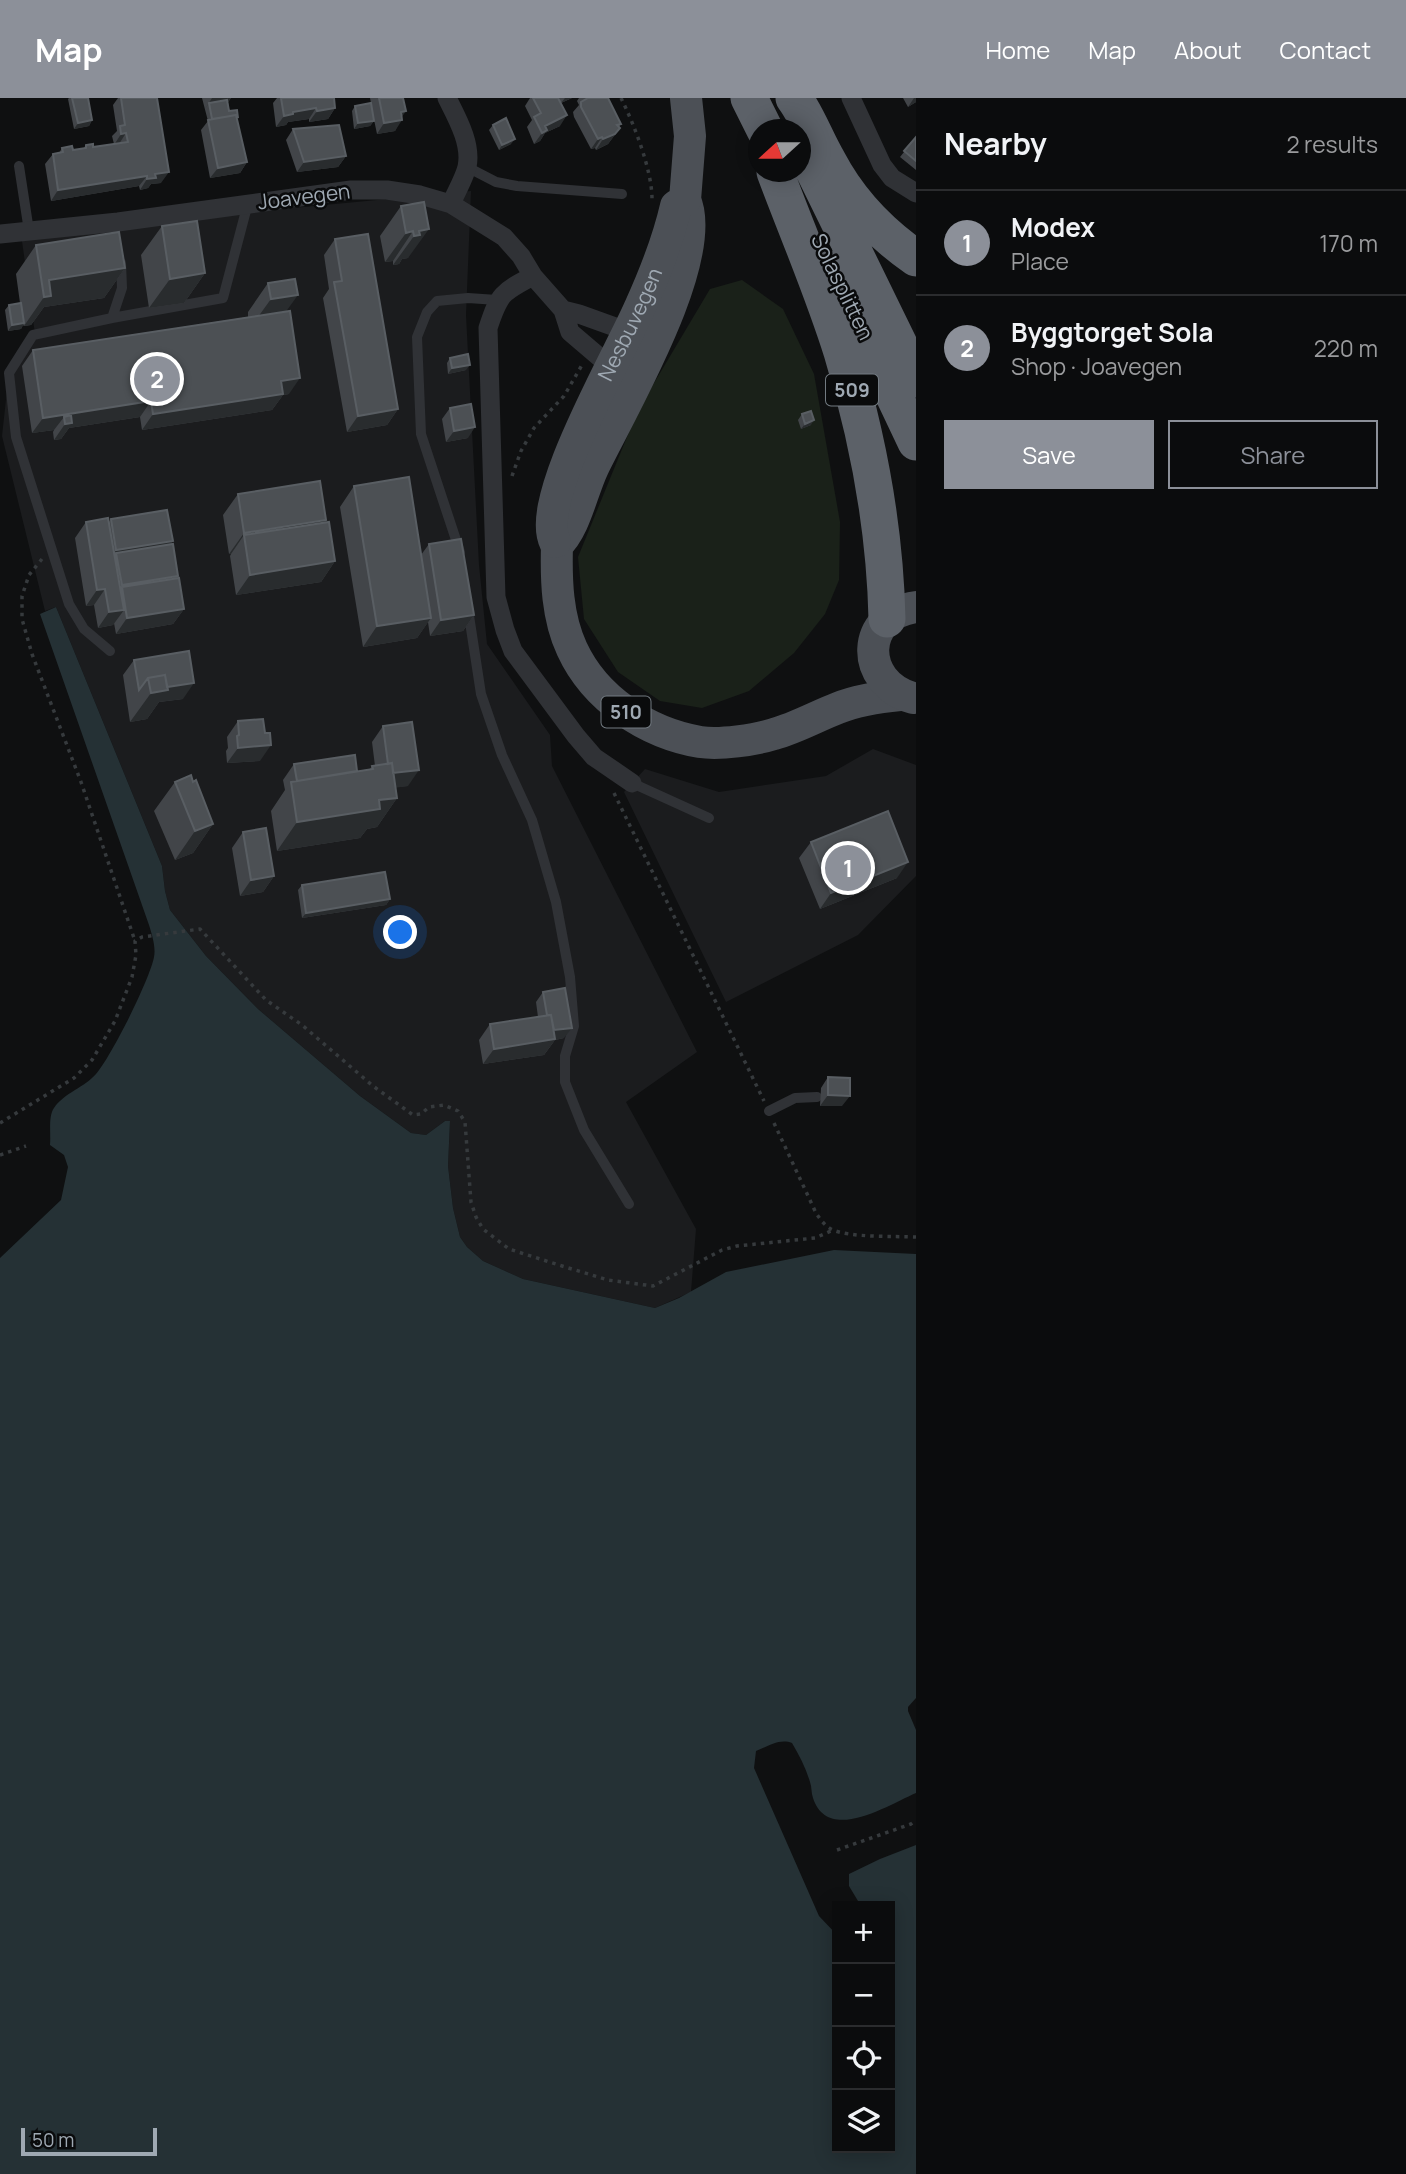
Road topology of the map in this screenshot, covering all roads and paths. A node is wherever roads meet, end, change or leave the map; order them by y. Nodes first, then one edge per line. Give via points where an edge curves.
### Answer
1 (447, 98) edge
2 (623, 98) edge
3 (686, 98) edge
4 (748, 98) edge
5 (779, 98) edge
6 (794, 98) edge
7 (851, 98) edge
8 (756, 119) edge
9 (759, 119) edge
10 (789, 119) edge
11 (811, 164) edge
12 (19, 166) dead end
13 (467, 167) junction
14 (779, 182) edge
15 (791, 182) edge
16 (916, 193) edge
17 (622, 194) dead end
18 (685, 200) junction
19 (248, 203) junction
20 (652, 203) dead end
21 (451, 204) junction
22 (29, 231) junction
23 (0, 234) edge
24 (120, 248) edge
25 (916, 258) edge
26 (533, 276) junction
27 (497, 300) junction
28 (563, 310) junction
29 (112, 318) junction
30 (629, 332) junction
31 (644, 365) junction
32 (611, 368) junction
33 (916, 379) edge
34 (916, 442) edge
35 (556, 545) junction
36 (52, 546) junction
37 (460, 557) edge
38 (466, 594) edge
39 (902, 613) edge
40 (110, 651) dead end
41 (873, 658) junction
42 (908, 696) edge
43 (806, 721) junction
44 (594, 757) junction
45 (632, 783) joint
46 (709, 818) dead end
47 (135, 940) junction
48 (817, 1097) dead end
49 (769, 1111) junction
50 (0, 1123) edge
51 (26, 1146) dead end
52 (0, 1155) edge
53 (629, 1204) dead end
54 (833, 1230) junction
55 (916, 1237) edge
56 (916, 1820) edge
57 (837, 1850) dead end

1 - 13 street via 461,127
2 - 20 path via 652,189
3 - 18 main road, Nesbuvegen / 510 via 690,136
4 - 8 highway
4 - 9 highway
5 - 10 highway
6 - 25 highway via 829,165 860,210 889,240
7 - 16 street via 882,165 892,178
11 - 33 highway, Solasplitten
12 - 22 lane
13 - 17 lane via 517,187
13 - 21 street
14 - 39 highway, 509 via 841,351 866,440 885,568
15 - 34 highway, Solasplitten / 509
18 - 30 main road, Nesbuvegen / 510 via 676,206 663,253
18 - 31 main road, 510 via 690,211 685,260 669,312
19 - 21 street, Joavegen via 387,190
19 - 22 street, Joavegen via 119,229
19 - 29 lane via 223,299
21 - 26 street, Joavegen via 503,237
22 - 23 street, Joavegen
24 - 29 lane via 122,288
26 - 27 street
26 - 28 street, Joavegen
27 - 37 lane via 437,301 417,337 421,434
27 - 44 street via 488,328 496,597 513,651
28 - 30 street
28 - 32 street, Joavegen via 570,332
29 - 36 lane via 33,335 9,373 16,437
30 - 31 street
30 - 32 main road, Nesbuvegen / 510
31 - 32 street
31 - 35 main road, 510 via 588,477 565,537
32 - 35 main road, Nesbuvegen / 510 via 561,480 551,534
35 - 43 main road, 510 via 560,612 572,650 618,707 673,736 703,743 775,734
36 - 40 lane via 69,604 84,629
36 - 47 path via 29,575 22,596 22,619
38 - 53 lane via 481,694 502,755 533,820 556,902 574,1026 565,1056 565,1082 584,1130
39 - 41 main road, 510 via 879,630
41 - 42 main road, 510 via 887,686
41 - 43 main road, 510 via 835,699
42 - 43 main road, 510 via 870,698
44 - 45 street
44 - 49 path
45 - 46 lane
47 - 50 path via 128,988 92,1060 74,1078
47 - 54 path via 200,929 266,1000 413,1115 444,1105 458,1111 465,1122 476,1217 483,1229 509,1249 608,1280 653,1286 722,1250 815,1238
48 - 49 lane via 795,1098
49 - 54 path via 816,1213
51 - 52 path
54 - 55 path
56 - 57 path

